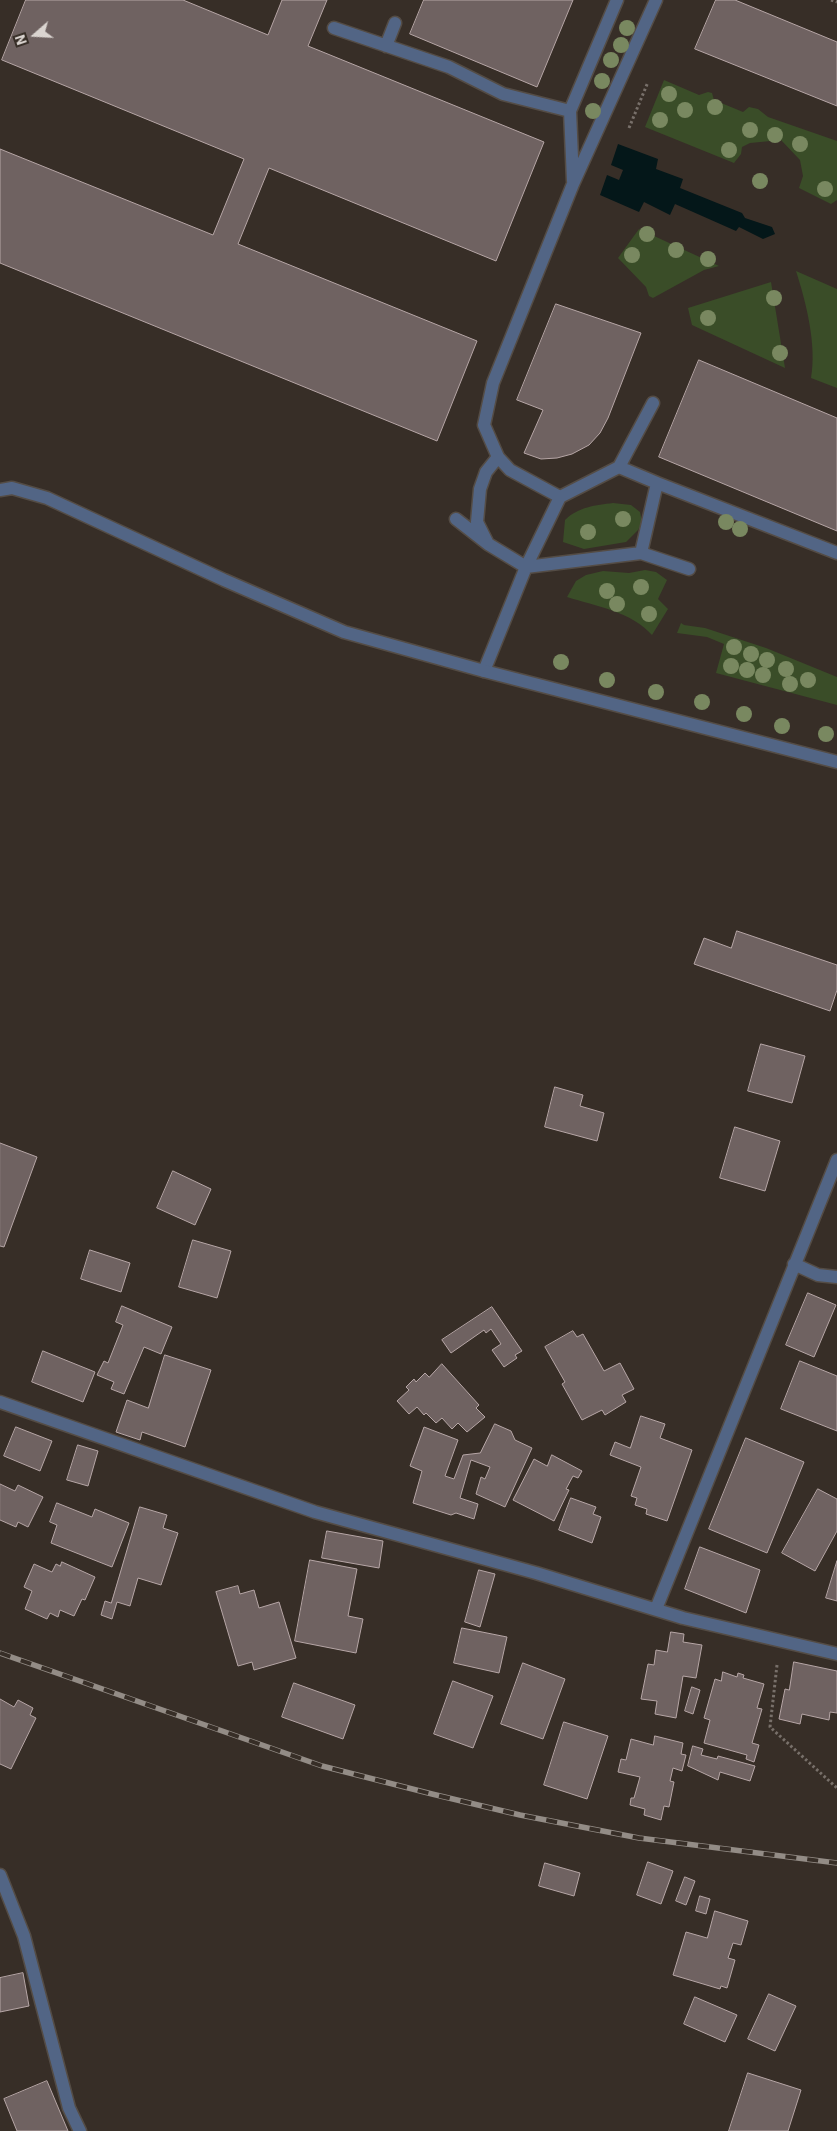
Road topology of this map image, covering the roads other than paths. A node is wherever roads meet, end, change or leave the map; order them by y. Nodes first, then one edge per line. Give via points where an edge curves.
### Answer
1 (617, 0) edge
2 (656, 0) edge
3 (394, 23) dead end
4 (334, 28) dead end
5 (386, 46) junction
6 (570, 111) junction
7 (573, 184) junction
8 (653, 403) dead end
9 (498, 456) junction
10 (619, 467) junction
11 (658, 483) junction
12 (0, 490) edge
13 (560, 497) junction
14 (456, 519) dead end
15 (488, 544) junction
16 (641, 553) junction
17 (837, 553) edge
18 (526, 567) junction
19 (689, 569) dead end
20 (484, 671) junction
21 (837, 762) edge
22 (837, 1160) edge
23 (794, 1264) junction
24 (837, 1277) edge
25 (0, 1402) edge
26 (656, 1609) junction
27 (837, 1654) edge
28 (0, 1875) edge
29 (80, 2131) edge

1 - 6 street
2 - 7 street
3 - 5 street
4 - 5 street
5 - 6 street via 449,67 503,94
6 - 7 street
7 - 9 street via 493,383 484,425
8 - 10 street
9 - 13 street via 510,470
9 - 15 street via 486,472 480,489 477,522
10 - 11 street
10 - 13 street
11 - 16 street
11 - 17 street
12 - 20 street via 12,488 47,498 344,632
13 - 18 street
14 - 15 street
15 - 18 street
16 - 18 street
16 - 19 street
18 - 20 street
20 - 21 street
22 - 23 street
23 - 24 street via 818,1274
23 - 26 street
25 - 26 street via 315,1512
26 - 27 street
28 - 29 street via 24,1936 69,2108

